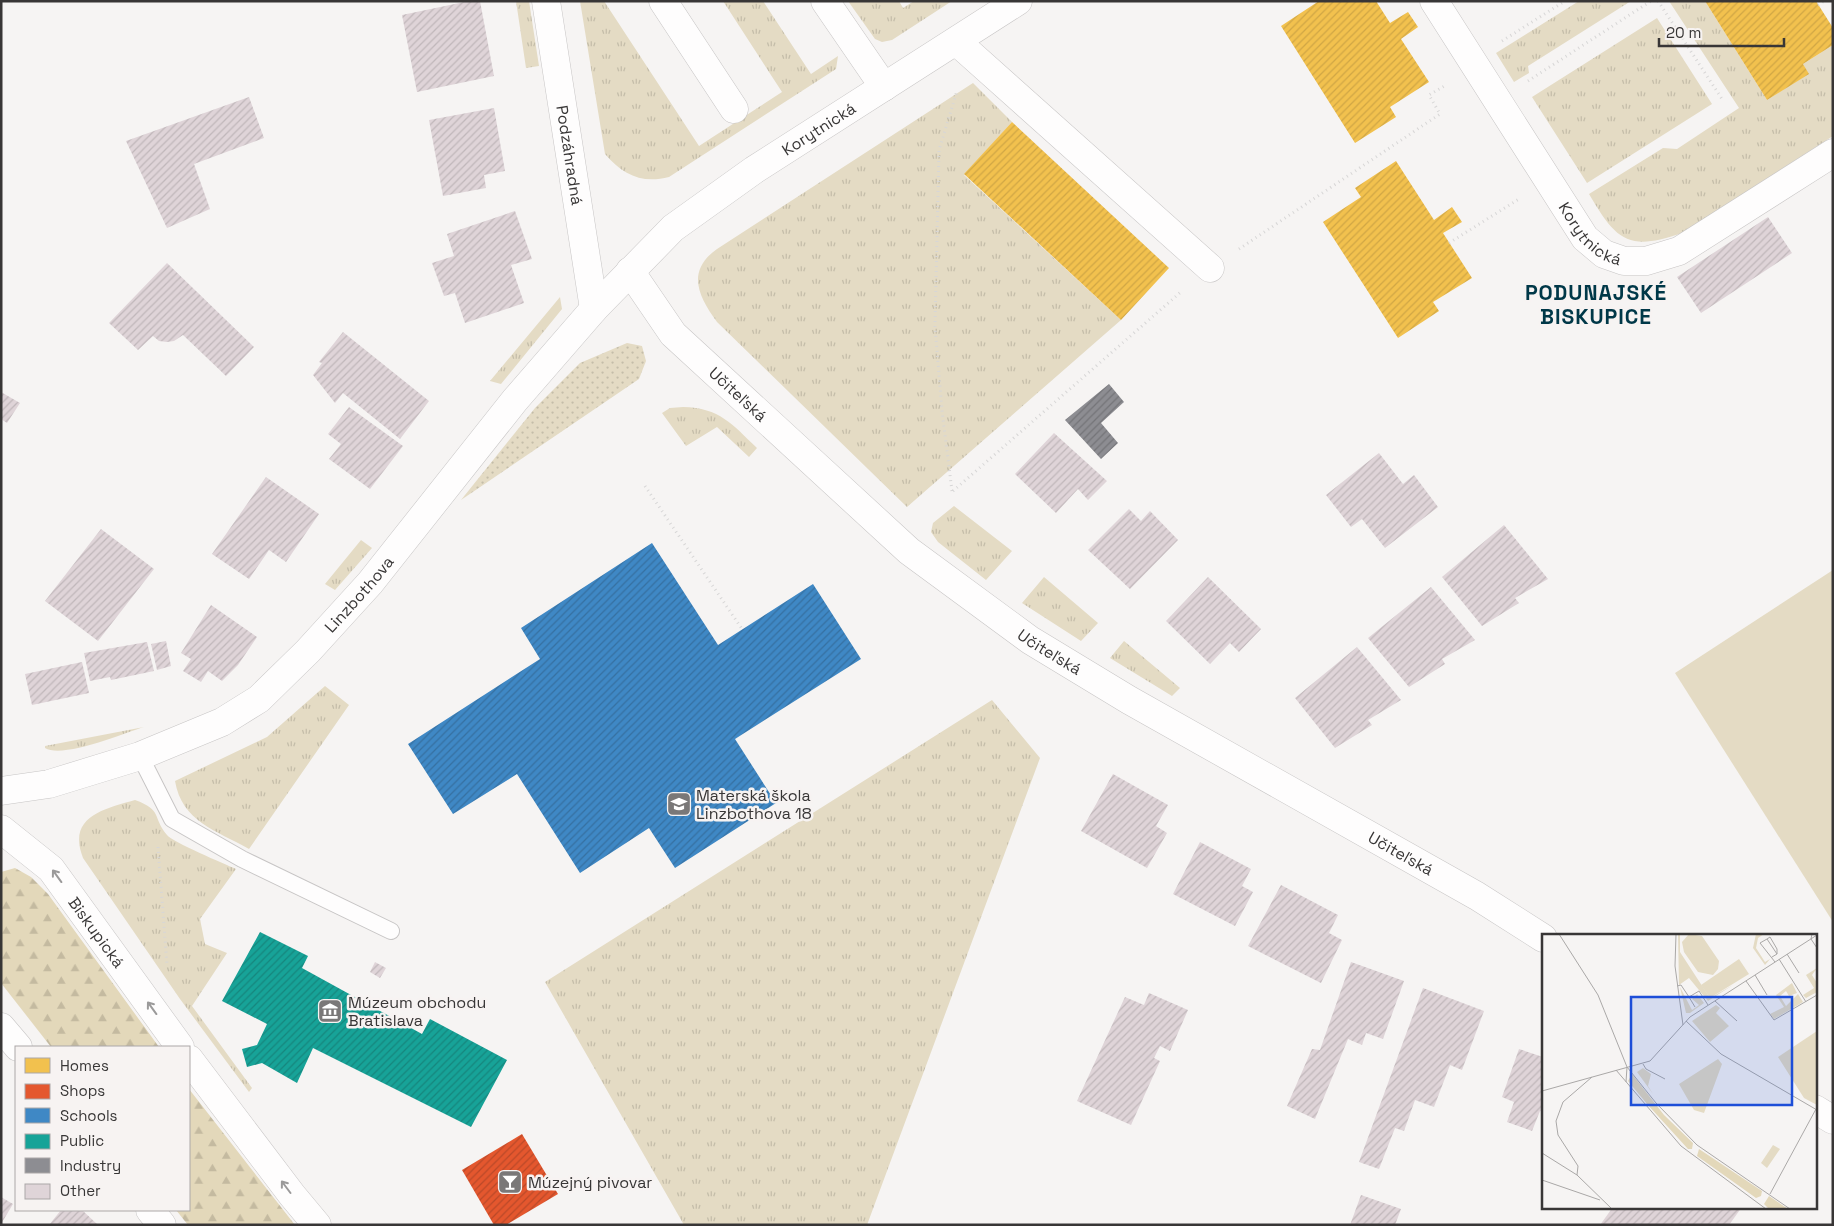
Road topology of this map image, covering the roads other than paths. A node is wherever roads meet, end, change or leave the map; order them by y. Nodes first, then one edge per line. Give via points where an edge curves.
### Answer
1 (546, 1) edge
2 (663, 1) edge
3 (825, 1) edge
4 (1018, 1) edge
5 (1434, 1) edge
6 (957, 42) junction
7 (884, 87) junction
8 (734, 109) dead end
9 (1833, 153) edge
10 (1210, 268) dead end
11 (630, 271) junction
12 (594, 308) junction
13 (140, 756) junction
14 (1, 791) edge
15 (1, 829) edge
16 (392, 931) dead end
17 (1542, 937) edge
18 (1, 1027) edge
19 (17, 1046) edge
20 (179, 1046) edge
21 (190, 1060) edge
22 (1816, 1111) edge
23 (1833, 1120) edge
24 (151, 1211) edge
25 (162, 1225) edge
26 (318, 1225) edge

1 - 12 street, Podzáhradná
2 - 8 street
3 - 7 street
4 - 6 street, Korytnická
5 - 9 street, Korytnická via 1585,238 1604,254 1624,261 1646,261 1679,251
6 - 7 street, Korytnická
6 - 10 street
7 - 11 street, Korytnická via 754,170 673,228
11 - 12 street, Linzbothova
11 - 17 street, Učiteľská via 673,334 909,551 1023,634 1129,700 1477,896
12 - 13 street, Linzbothova via 515,400 370,583 308,651 252,704 222,722
13 - 14 street, Linzbothova via 49,784
13 - 16 lane via 172,819 242,859
20 -> 15 street, Biskupická via 51,869
18 - 19 street
26 -> 21 street
22 - 23 street
24 - 25 street

